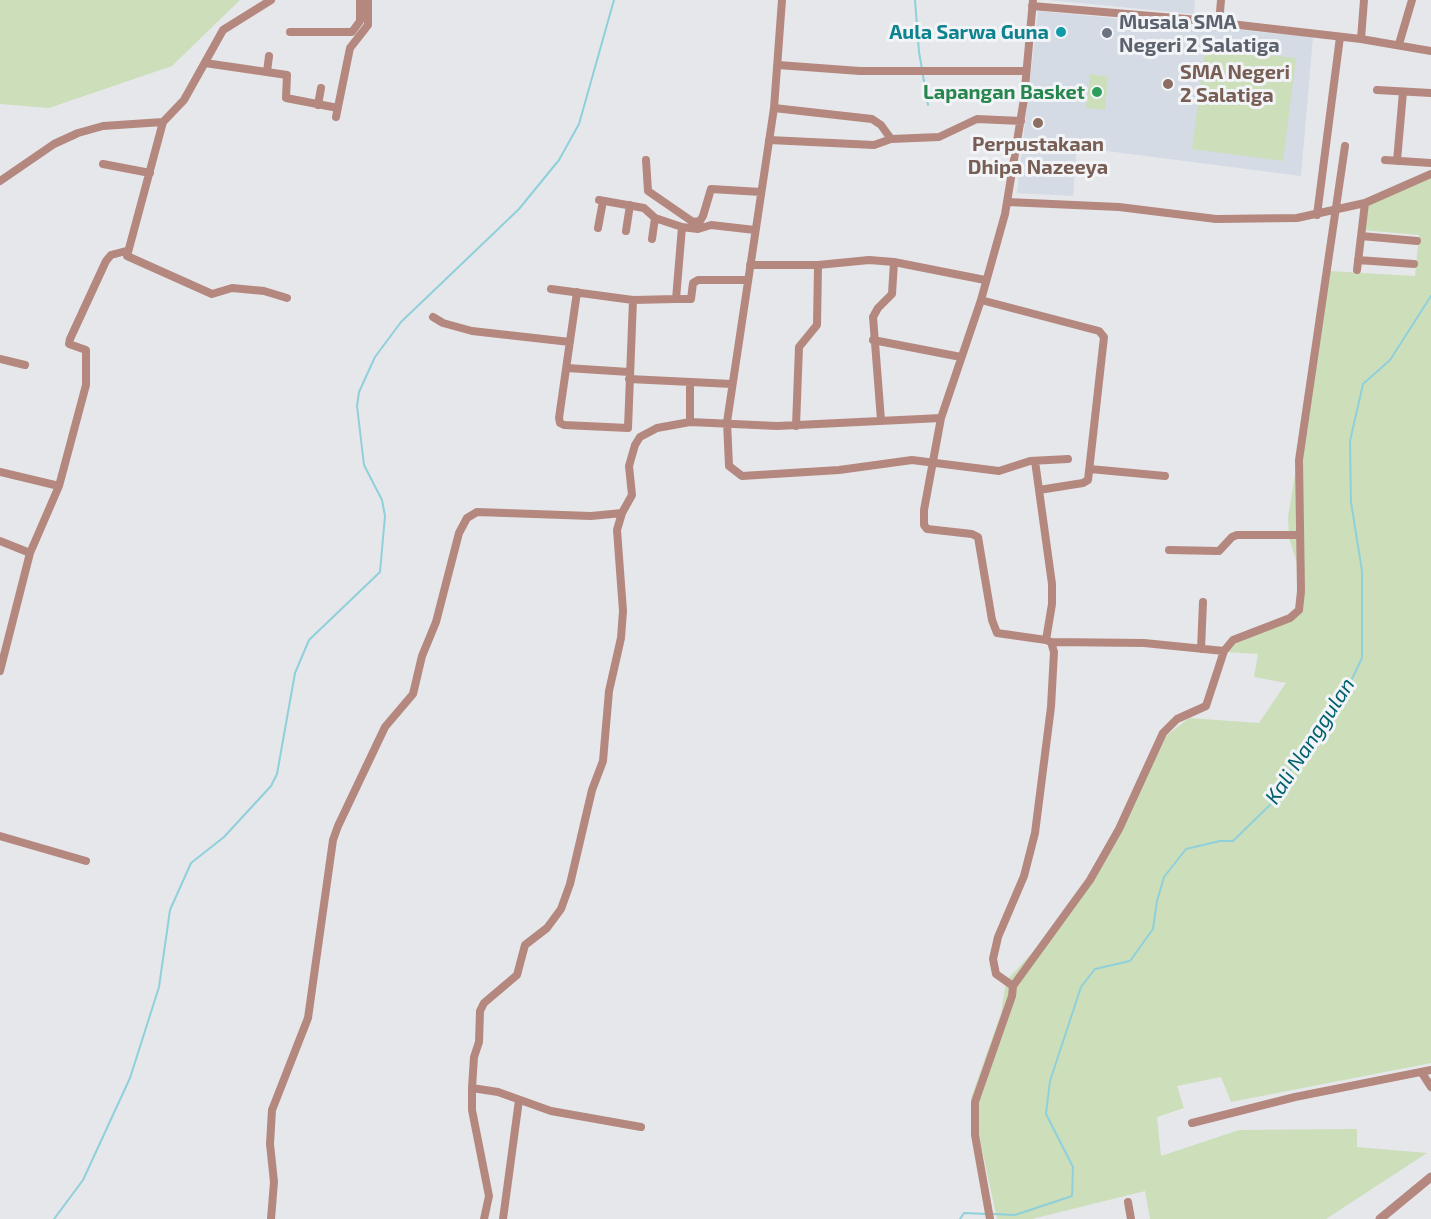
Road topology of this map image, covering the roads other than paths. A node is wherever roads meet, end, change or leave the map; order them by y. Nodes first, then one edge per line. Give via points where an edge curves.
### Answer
1 (271, 0) edge
2 (360, 0) edge
3 (368, 0) edge
4 (782, 0) edge
5 (1221, 0) edge
6 (1365, 0) edge
7 (1412, 0) edge
8 (1033, 3) edge
9 (1218, 24) junction
10 (290, 32) dead end
11 (1340, 37) junction
12 (1361, 39) junction
13 (1399, 44) junction
14 (1431, 51) edge
15 (269, 57) dead end
16 (205, 63) junction
17 (778, 65) junction
18 (1025, 71) junction
19 (267, 72) junction
20 (321, 88) dead end
21 (1377, 90) dead end
22 (1403, 92) junction
23 (1431, 93) edge
24 (318, 105) junction
25 (338, 108) junction
26 (774, 108) junction
27 (336, 117) dead end
28 (1021, 121) junction
29 (163, 122) junction
30 (891, 139) junction
31 (769, 140) junction
32 (1345, 146) dead end
33 (646, 160) dead end
34 (1385, 160) dead end
35 (1397, 161) junction
36 (1431, 163) edge
37 (103, 164) dead end
38 (150, 173) junction
39 (1431, 174) edge
40 (0, 181) edge
41 (761, 192) junction
42 (1007, 202) junction
43 (1365, 203) junction
44 (630, 206) junction
45 (1336, 210) junction
46 (1317, 215) junction
47 (655, 218) junction
48 (682, 227) junction
49 (598, 228) dead end
50 (755, 230) junction
51 (626, 231) dead end
52 (1361, 236) junction
53 (652, 239) dead end
54 (1417, 241) dead end
55 (126, 251) junction
56 (1358, 260) junction
57 (894, 262) junction
58 (1414, 264) dead end
59 (750, 265) junction
60 (818, 266) junction
61 (1357, 270) dead end
62 (747, 280) junction
63 (985, 280) junction
64 (551, 289) dead end
65 (577, 292) junction
66 (287, 298) dead end
67 (676, 299) junction
68 (633, 300) junction
69 (981, 300) junction
70 (433, 317) dead end
71 (873, 340) junction
72 (570, 342) junction
73 (961, 357) junction
74 (0, 359) edge
75 (25, 365) dead end
76 (567, 368) junction
77 (629, 375) junction
78 (690, 384) junction
79 (732, 384) junction
80 (941, 418) junction
81 (881, 420) junction
82 (690, 422) junction
83 (726, 422) junction
84 (796, 426) junction
85 (628, 428) junction
86 (640, 437) junction
87 (1068, 459) dead end
88 (933, 461) junction
89 (1035, 461) junction
90 (1090, 469) junction
91 (0, 472) edge
92 (1165, 476) dead end
93 (59, 486) junction
94 (1039, 490) junction
95 (622, 513) junction
96 (1299, 535) junction
97 (0, 541) edge
98 (1168, 550) dead end
99 (30, 553) junction
100 (1203, 602) dead end
101 (1048, 641) junction
102 (1201, 649) junction
103 (1224, 651) junction
104 (0, 671) edge
105 (0, 836) edge
106 (86, 861) dead end
107 (1013, 986) junction
108 (1431, 1070) edge
109 (1422, 1073) junction
110 (1431, 1087) edge
111 (472, 1088) junction
112 (519, 1100) junction
113 (1192, 1123) dead end
114 (641, 1126) dead end
115 (1431, 1177) edge
116 (1128, 1202) dead end
117 (271, 1219) edge
118 (484, 1219) edge
119 (503, 1219) edge
120 (990, 1219) edge
121 (1131, 1219) edge
122 (1380, 1219) edge

1 - 16 street via 224,30
2 - 10 street via 360,21 352,32
3 - 25 street via 368,25 350,48
4 - 17 street
5 - 9 street
6 - 12 street
7 - 13 street
8 - 9 street
8 - 18 street
9 - 11 street
11 - 12 street
11 - 46 street
12 - 13 street
13 - 14 street
15 - 19 street
16 - 19 street
16 - 29 street via 184,100
17 - 18 street via 915,72
17 - 26 street
18 - 28 street
19 - 24 street via 288,71 286,98
20 - 24 street
21 - 22 street
22 - 23 street
22 - 35 street
24 - 25 street
25 - 27 street
26 - 30 street via 872,119
26 - 31 street
28 - 30 street via 977,119 939,137
28 - 42 street
29 - 38 street
29 - 40 street via 103,126 78,133 54,144
30 - 31 street via 874,145
31 - 41 street
32 - 45 street
33 - 41 street via 648,191 693,222 703,216 711,189
34 - 35 street
35 - 36 street
37 - 38 street
38 - 55 street
39 - 43 street
41 - 50 street
42 - 46 street via 1119,207 1216,219
42 - 63 street
43 - 45 street
43 - 52 street
44 - 47 street via 644,208
44 - 49 street via 601,200
44 - 51 street
45 - 46 street
45 - 96 street via 1299,460
47 - 48 street
47 - 53 street
48 - 50 street via 698,229 711,225
48 - 67 street
50 - 59 street
52 - 54 street
52 - 56 street
55 - 66 street via 129,259 212,294 232,288
55 - 93 street via 111,255 106,261 70,339 69,344 86,350 86,385
56 - 58 street
56 - 61 street
57 - 60 street via 869,260
57 - 63 street
57 - 71 street via 892,294 873,317
59 - 60 street
59 - 62 street
60 - 84 street via 817,325 799,347
62 - 67 street via 698,280 693,283 691,299
62 - 79 street
63 - 69 street
64 - 65 street
65 - 68 street
65 - 72 street
67 - 68 street
68 - 77 street
69 - 73 street
69 - 90 street via 1102,332 1105,340
70 - 72 street via 472,330
71 - 73 street
71 - 81 street
72 - 76 street
73 - 80 street
74 - 75 street
76 - 77 street
76 - 85 street via 560,423
77 - 78 street
77 - 85 street
78 - 79 street
78 - 82 street
79 - 83 street
80 - 81 street
80 - 88 street
81 - 84 street
82 - 83 street
82 - 86 street via 657,428
83 - 84 street
83 - 88 street via 729,466 742,476
85 - 86 street
86 - 95 street via 629,466 632,495
87 - 89 street
88 - 89 street via 999,471
88 - 101 street via 924,527 978,537 997,633
89 - 94 street
90 - 92 street
90 - 94 street via 1086,482
91 - 93 street
93 - 99 street
94 - 101 street via 1052,584
95 - 111 street via 617,530 621,638 609,691 603,761 561,909 547,928 525,945 517,975 480,1011
95 - 117 street via 591,516 477,512 462,524 413,694 385,727 333,840 308,1018 271,1116
96 - 98 street via 1237,535 1219,551
96 - 103 street via 1299,610 1280,623 1233,640
97 - 99 street
99 - 104 street
100 - 102 street
101 - 102 street via 1144,643
101 - 107 street via 1054,652 1051,707 1035,833 1024,876 998,937 993,959 996,974
102 - 103 street
103 - 107 street via 1206,706 1178,719 1163,734 1119,829 1090,880
105 - 106 street
107 - 120 street via 1007,1017 975,1102 975,1135
108 - 109 street
109 - 110 street
109 - 113 street via 1295,1097
111 - 112 street
111 - 118 street via 472,1110 489,1196
112 - 114 street via 551,1111
112 - 119 street
115 - 122 street
116 - 121 street

